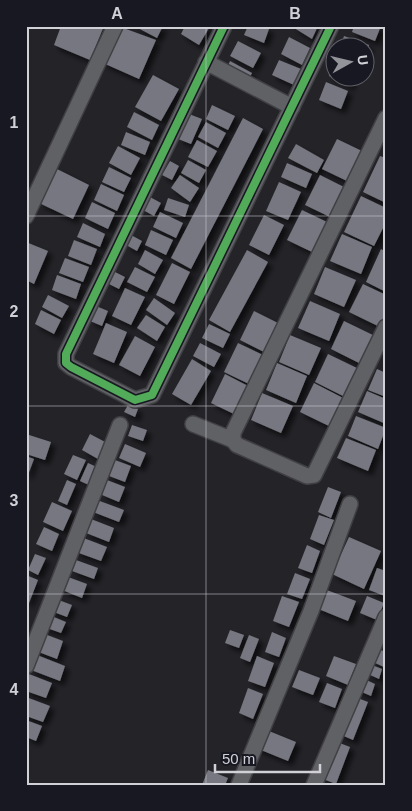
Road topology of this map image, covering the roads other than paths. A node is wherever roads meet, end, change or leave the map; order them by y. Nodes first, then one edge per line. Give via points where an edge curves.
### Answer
1 (115, 26) edge
2 (224, 26) edge
3 (331, 26) edge
4 (206, 62) junction
5 (292, 107) junction
6 (386, 118) edge
7 (379, 147) edge
8 (26, 216) edge
9 (386, 327) edge
10 (193, 424) dead end
11 (120, 425) dead end
12 (233, 440) junction
13 (350, 504) dead end
14 (386, 617) edge
15 (26, 666) edge
16 (239, 785) edge
17 (314, 785) edge

1 - 8 street
2 - 4 street
3 - 5 street
4 - 5 street
4 - 5 street via 66,354 66,363 71,367 135,400 152,395
6 - 7 street
7 - 12 street via 237,425
9 - 12 street via 314,475 307,476 237,446
10 - 12 street
11 - 15 street
13 - 16 street via 311,611
14 - 17 street

